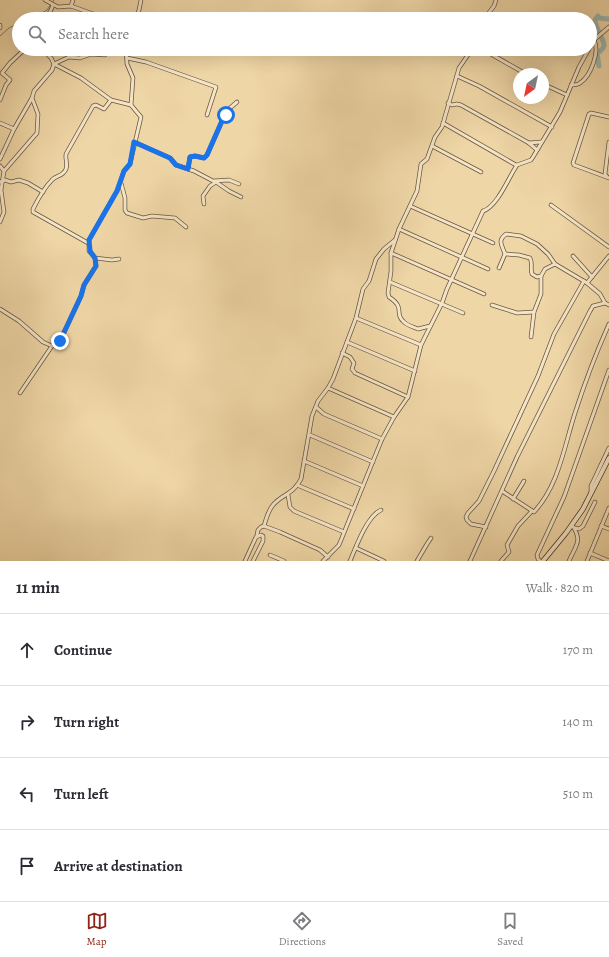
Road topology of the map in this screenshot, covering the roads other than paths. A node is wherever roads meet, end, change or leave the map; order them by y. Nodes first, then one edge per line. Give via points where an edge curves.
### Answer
1 (46, 0) edge
2 (73, 0) edge
3 (140, 0) edge
4 (496, 0) edge
5 (53, 5) junction
6 (71, 6) junction
7 (50, 12) edge
8 (88, 12) edge
9 (138, 12) edge
10 (489, 12) edge
11 (609, 27) edge
12 (597, 37) edge
13 (18, 56) edge
14 (49, 56) edge
15 (86, 56) edge
16 (467, 56) edge
17 (494, 56) edge
18 (586, 56) edge
19 (593, 56) edge
20 (595, 56) edge
21 (126, 58) joint
22 (594, 59) junction
23 (54, 64) junction
24 (515, 68) edge
25 (1, 73) edge
26 (457, 76) junction
27 (571, 85) junction
28 (549, 87) edge
29 (567, 95) junction
30 (32, 98) junction
31 (0, 100) edge
32 (111, 100) junction
33 (237, 102) dead end
34 (448, 102) junction
35 (131, 105) junction
36 (207, 116) dead end
37 (609, 117) edge
38 (0, 123) edge
39 (443, 123) junction
40 (552, 127) junction
41 (14, 129) junction
42 (134, 142) junction
43 (541, 142) junction
44 (609, 142) edge
45 (529, 143) junction
46 (432, 146) junction
47 (537, 150) junction
48 (0, 159) edge
49 (516, 165) junction
50 (0, 166) edge
51 (188, 169) junction
52 (4, 172) junction
53 (481, 172) dead end
54 (609, 178) edge
55 (1, 182) edge
56 (216, 182) junction
57 (121, 183) junction
58 (239, 184) dead end
59 (43, 192) junction
60 (241, 197) dead end
61 (204, 204) dead end
62 (551, 204) dead end
63 (410, 206) junction
64 (0, 222) edge
65 (186, 227) dead end
66 (399, 229) junction
67 (471, 234) junction
68 (395, 240) junction
69 (493, 242) dead end
70 (88, 243) junction
71 (609, 247) edge
72 (391, 252) junction
73 (505, 254) junction
74 (573, 256) dead end
75 (609, 256) edge
76 (461, 257) junction
77 (95, 258) junction
78 (119, 259) dead end
79 (555, 264) junction
80 (488, 268) dead end
81 (499, 268) dead end
82 (540, 276) junction
83 (592, 276) junction
84 (451, 279) junction
85 (390, 282) junction
86 (586, 282) junction
87 (484, 294) dead end
88 (442, 303) junction
89 (605, 303) junction
90 (492, 305) dead end
91 (609, 305) edge
92 (0, 310) edge
93 (534, 312) junction
94 (463, 313) dead end
95 (356, 318) junction
96 (609, 324) edge
97 (430, 326) junction
98 (531, 336) dead end
99 (347, 342) junction
100 (421, 345) junction
101 (52, 346) junction
102 (342, 353) junction
103 (609, 370) edge
104 (415, 371) junction
105 (328, 388) junction
106 (20, 393) dead end
107 (408, 397) junction
108 (316, 407) junction
109 (394, 417) junction
110 (310, 435) junction
111 (382, 439) junction
112 (609, 448) edge
113 (609, 458) edge
114 (304, 462) junction
115 (372, 462) junction
116 (524, 481) dead end
117 (298, 485) junction
118 (363, 486) junction
119 (502, 491) junction
120 (592, 493) junction
121 (288, 495) junction
122 (513, 499) junction
123 (595, 502) dead end
124 (609, 508) edge
125 (354, 509) junction
126 (381, 510) dead end
127 (532, 511) junction
128 (264, 526) junction
129 (573, 526) junction
130 (601, 526) junction
131 (486, 527) junction
132 (609, 530) edge
133 (344, 532) junction
134 (257, 536) junction
135 (432, 538) dead end
136 (356, 548) junction
137 (590, 553) junction
138 (270, 555) dead end
139 (328, 556) junction
140 (245, 561) edge
141 (253, 561) edge
142 (284, 561) edge
143 (323, 561) edge
144 (350, 561) edge
145 (384, 561) edge
146 (418, 561) edge
147 (470, 561) edge
148 (501, 561) edge
149 (542, 561) edge
150 (569, 561) edge
151 (587, 561) edge
152 (609, 561) edge

1 - 5 street
2 - 6 street
3 - 9 street
4 - 10 street
5 - 6 street
5 - 7 street
6 - 8 street
11 - 12 street
13 - 25 street
14 - 23 street
15 - 23 street via 69,57
16 - 26 street
17 - 24 street
18 - 27 street
19 - 22 street
20 - 22 street
21 - 35 street via 133,78
21 - 36 street via 146,62 216,87
22 - 27 street via 591,70 584,79 577,85
23 - 30 street via 34,91
23 - 32 street via 81,78
25 - 31 street via 10,80
26 - 34 street
26 - 40 street
27 - 29 street
28 - 29 street
29 - 40 street
30 - 41 street
30 - 52 street via 38,114 37,133
32 - 35 street
32 - 59 street via 104,109 93,106 66,154 65,171 53,179
33 - 51 street via 222,121 207,155 204,158 190,157
34 - 39 street
34 - 45 street via 452,105 461,105
35 - 42 street via 141,117
37 - 54 street via 588,114 573,163
38 - 41 street
39 - 46 street
39 - 49 street
40 - 43 street
41 - 48 street
42 - 51 street
42 - 57 street
43 - 45 street
43 - 47 street
44 - 54 street via 605,174
45 - 47 street
46 - 53 street
46 - 63 street via 427,160 421,164 417,191
47 - 49 street via 531,160
49 - 67 street via 503,189 488,210 483,212
50 - 52 street
51 - 56 street
52 - 55 street
55 - 59 street via 19,180
55 - 64 street via 4,212
56 - 58 street via 229,180
56 - 60 street
56 - 61 street via 203,196
57 - 65 street via 127,213 143,218 174,218
57 - 70 street
59 - 70 street via 33,212
62 - 71 street
63 - 66 street
63 - 67 street
66 - 68 street
66 - 76 street
67 - 69 street
67 - 76 street
68 - 72 street
68 - 95 street via 384,248 376,259 369,281 363,289
70 - 77 street
72 - 84 street
72 - 85 street
73 - 79 street via 500,241 502,237 506,234 521,236 537,244
73 - 81 street
73 - 82 street via 530,258 532,274
74 - 83 street
75 - 83 street
76 - 80 street
76 - 84 street
77 - 78 street
77 - 101 street via 96,266 84,285 60,341
79 - 82 street via 545,269
79 - 86 street
82 - 93 street via 541,294
83 - 86 street
84 - 87 street
84 - 88 street
85 - 88 street
85 - 97 street via 389,297 399,305 403,321 418,329
86 - 89 street via 600,294
86 - 131 street via 554,334 538,376 494,471 479,501 466,517 471,524
88 - 94 street
88 - 97 street
89 - 91 street
89 - 119 street via 593,306 590,311
90 - 93 street via 517,313
92 - 101 street
93 - 98 street
95 - 99 street
95 - 100 street
96 - 127 street via 595,355 552,486 538,507
97 - 100 street
99 - 102 street
99 - 104 street
100 - 104 street
101 - 106 street
102 - 105 street
102 - 107 street via 354,363 352,369 355,373
103 - 149 street via 564,497 538,554 538,559
104 - 107 street
105 - 108 street
105 - 109 street
107 - 109 street
108 - 110 street via 312,416
108 - 111 street via 324,414
109 - 111 street
110 - 114 street
110 - 115 street
111 - 115 street
112 - 120 street via 591,486
113 - 120 main road
114 - 117 street
114 - 118 street
115 - 118 street
116 - 122 street
117 - 121 street
117 - 125 street
118 - 125 street
119 - 122 street
119 - 131 street
120 - 129 main road
121 - 128 street via 272,507
121 - 133 street via 290,507 294,511
122 - 127 street
123 - 129 street via 583,526 579,529
124 - 130 street
125 - 133 street
126 - 136 street via 369,521
127 - 148 street via 510,538 507,545 509,552
128 - 134 street via 258,530
128 - 139 street via 320,550
129 - 149 main road
129 - 150 street via 578,540
130 - 132 street
130 - 137 street
131 - 147 street
133 - 139 street via 339,545
134 - 140 street
134 - 141 street via 261,535 263,539
135 - 146 street
136 - 144 street
136 - 145 street
137 - 151 street
137 - 152 street
138 - 142 street
139 - 143 street

